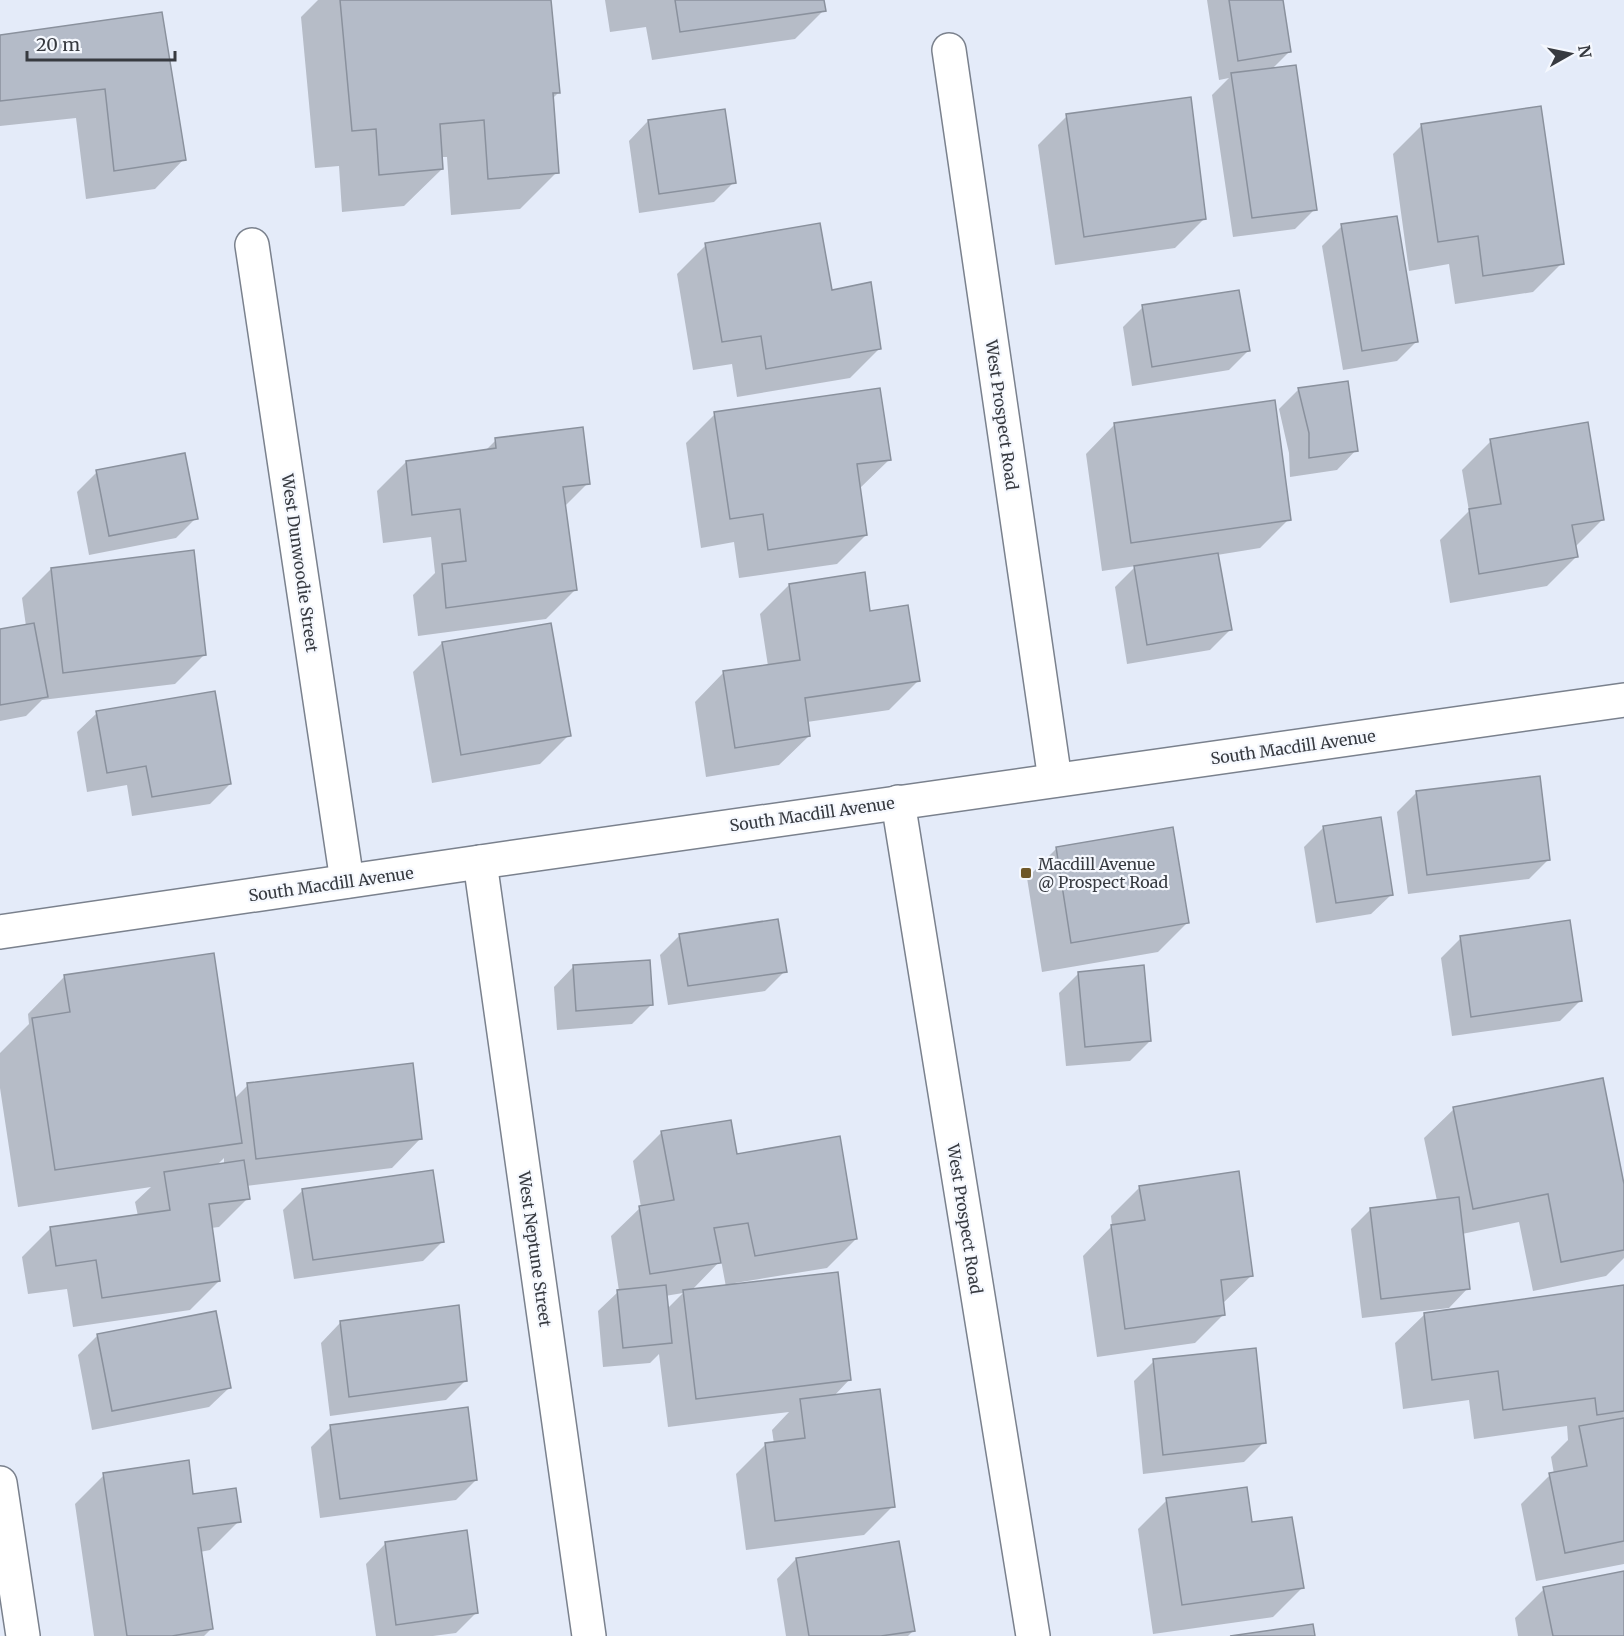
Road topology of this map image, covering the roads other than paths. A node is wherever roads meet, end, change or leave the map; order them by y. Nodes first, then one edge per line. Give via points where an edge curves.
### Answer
1 (949, 50) dead end
2 (252, 245) dead end
3 (1624, 700) edge
4 (1055, 780) junction
5 (898, 802) junction
6 (480, 862) junction
7 (347, 881) junction
8 (0, 932) edge
9 (0, 1483) edge
10 (23, 1636) edge
11 (589, 1636) edge
12 (1033, 1636) edge

1 - 4 street, West Prospect Road
2 - 7 street, West Dunwoodie Street
3 - 4 street, South Macdill Avenue
4 - 5 street, South Macdill Avenue
5 - 6 street, South Macdill Avenue
5 - 12 street, West Prospect Road
6 - 7 street, South Macdill Avenue
6 - 11 street, West Neptune Street
7 - 8 street, South Macdill Avenue
9 - 10 street

